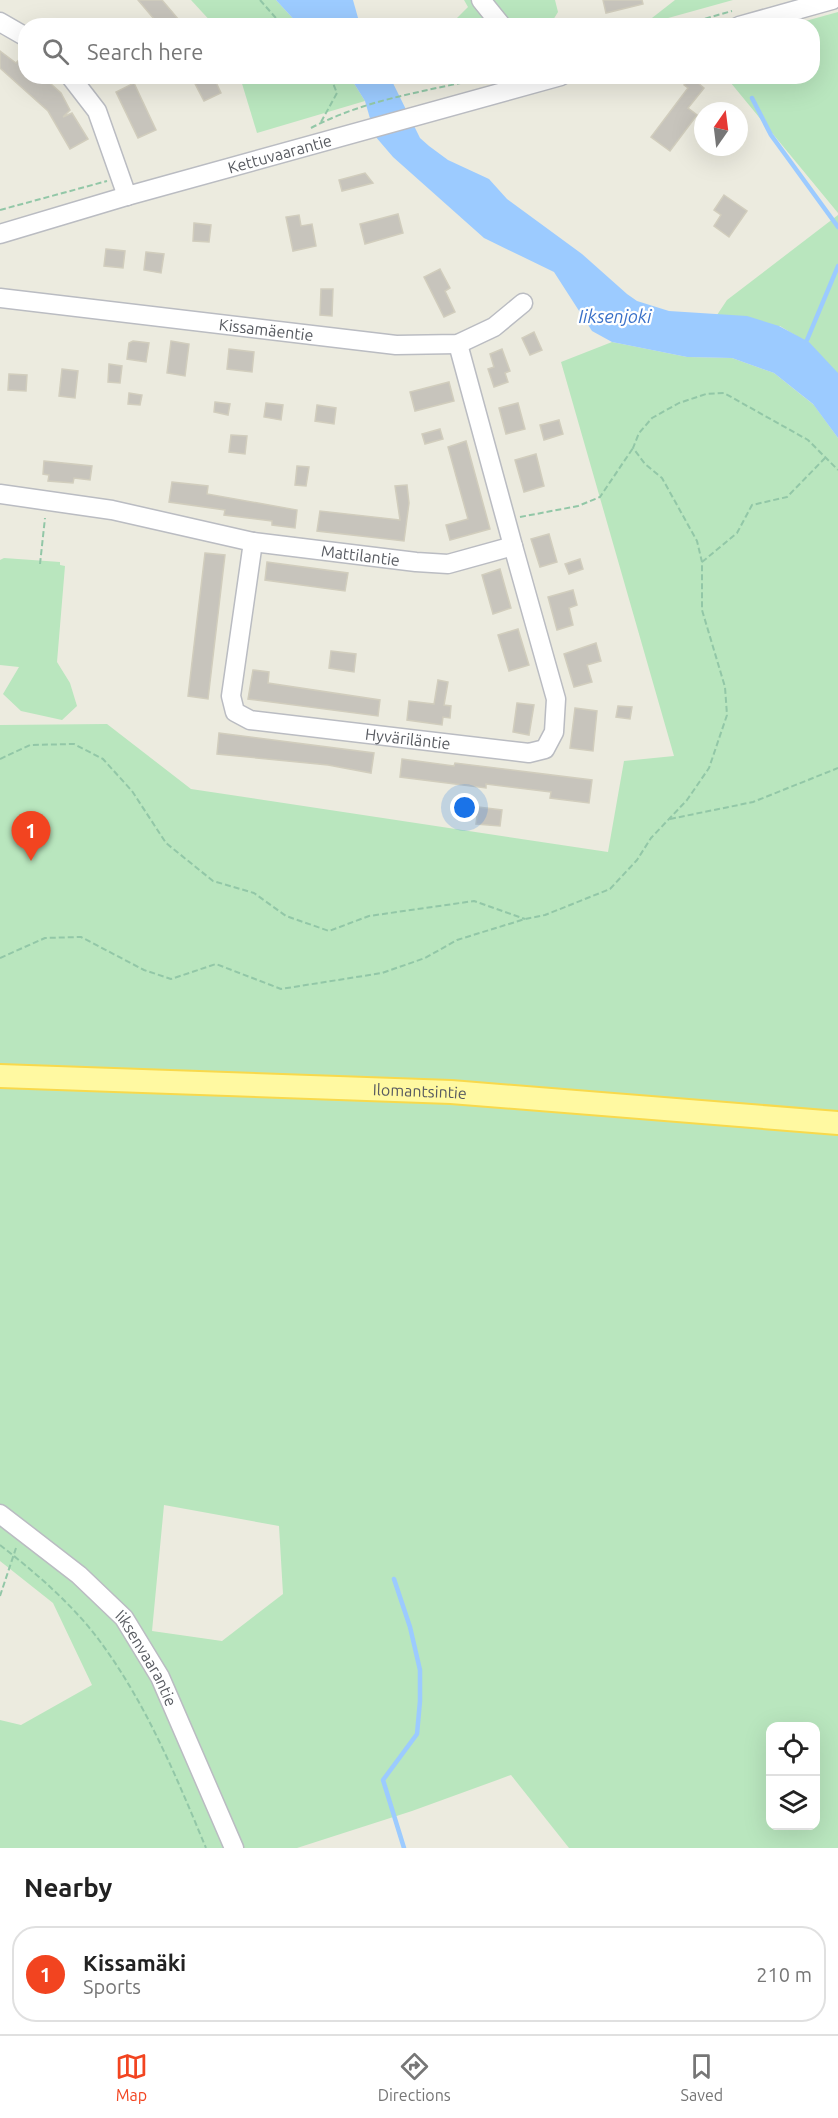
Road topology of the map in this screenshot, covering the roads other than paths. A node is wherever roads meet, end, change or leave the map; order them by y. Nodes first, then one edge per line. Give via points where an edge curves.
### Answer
1 (481, 0) edge
2 (832, 0) edge
3 (739, 17) edge
4 (496, 18) edge
5 (0, 22) edge
6 (18, 32) edge
7 (76, 84) edge
8 (531, 84) edge
9 (127, 196) junction
10 (0, 234) edge
11 (0, 298) edge
12 (523, 303) dead end
13 (458, 344) junction
14 (0, 494) edge
15 (253, 542) junction
16 (513, 546) junction
17 (0, 1076) edge
18 (838, 1123) edge
19 (0, 1514) edge
20 (234, 1848) edge

1 - 4 street
2 - 3 street
5 - 6 street
7 - 9 street via 97,111
8 - 9 street, Kettuvaarantie
9 - 10 street, Kettuvaarantie
11 - 13 street, Kissamäentie via 396,345
12 - 13 street, Kissamäentie via 494,327
13 - 16 street
14 - 15 street, Mattilantie via 112,510
15 - 16 street, Mattilantie via 448,564
15 - 16 street, Hyväriläntie via 231,696 235,712 250,720 529,753 545,749 554,732 556,699
17 - 18 main road, Ilomantsintie via 451,1092
19 - 20 street, Iiksenvaarantie via 80,1575 124,1618 160,1677

